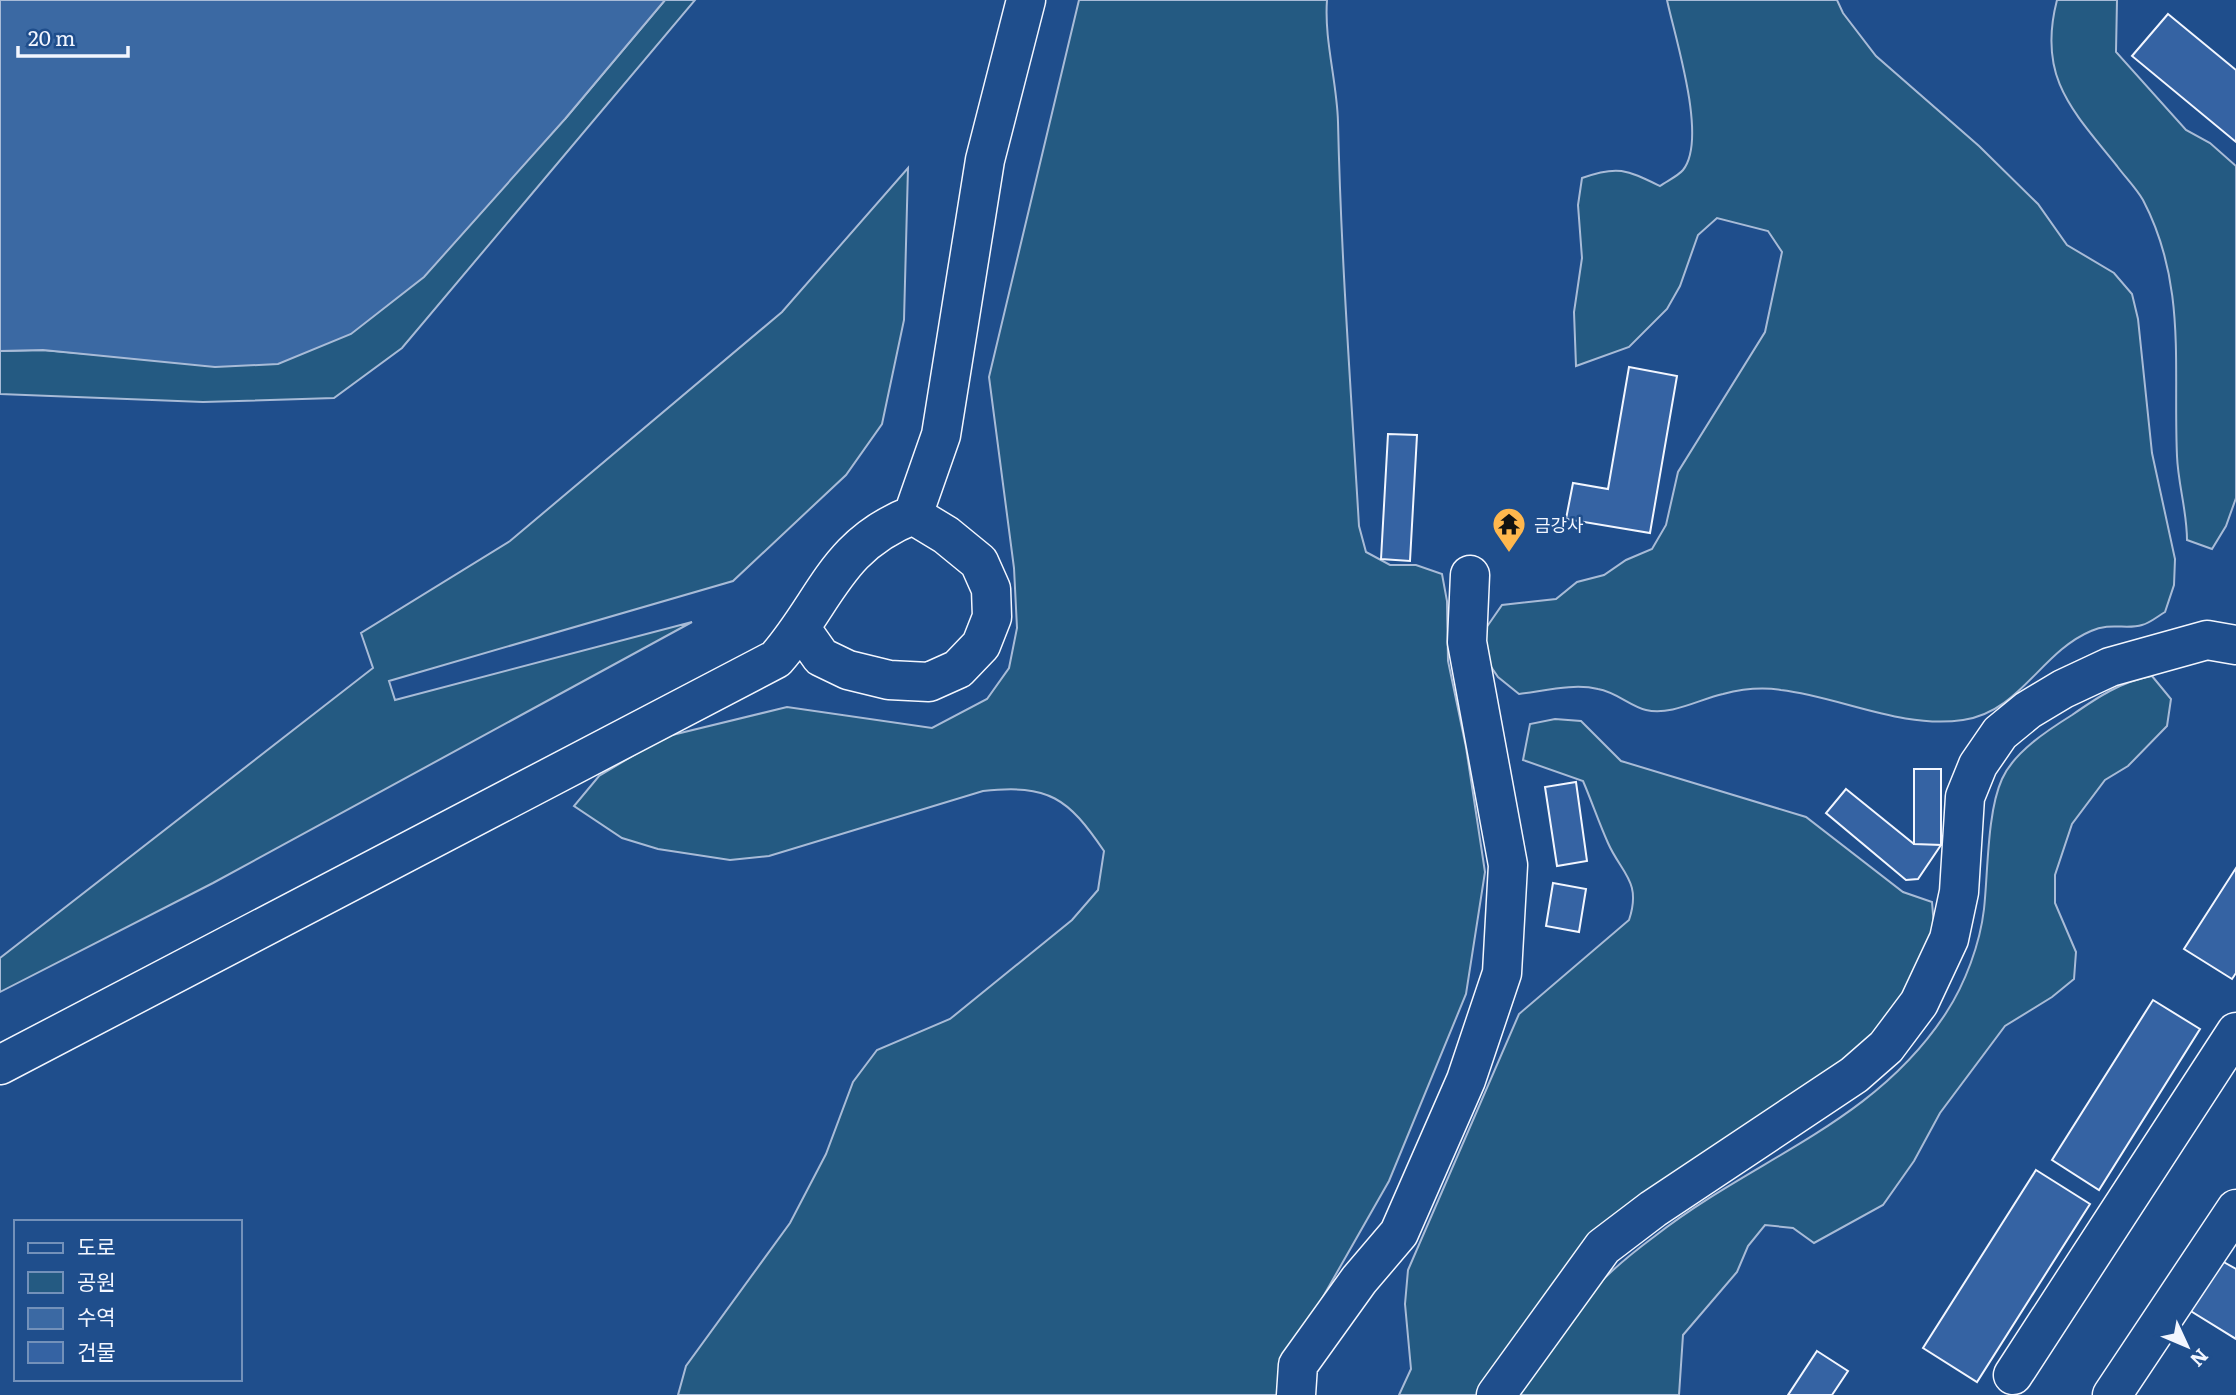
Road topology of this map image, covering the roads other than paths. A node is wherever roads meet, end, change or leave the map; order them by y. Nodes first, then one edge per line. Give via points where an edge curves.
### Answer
1 (1026, 0) edge
2 (913, 514) junction
3 (1470, 575) dead end
4 (802, 630) junction
5 (2236, 645) edge
6 (2236, 1032) edge
7 (0, 1065) edge
8 (2236, 1209) edge
9 (2013, 1375) dead end
10 (1296, 1395) edge
11 (1496, 1395) edge
12 (2112, 1395) edge

1 - 2 street via 985,160 941,435
2 - 4 street via 884,526 856,549 830,579
2 - 4 street via 979,562 991,589 992,617 981,645 958,669 929,682 889,680 848,670 821,657
3 - 10 street via 1467,642 1508,865 1502,972 1466,1080 1399,1233 1298,1365
4 - 7 street via 776,659 691,706
5 - 11 street via 2207,640 2110,667 2051,696 2000,733 1978,765 1965,797 1959,892 1949,939 1919,1003 1886,1047 1854,1075 1602,1247
6 - 9 street
8 - 12 street

